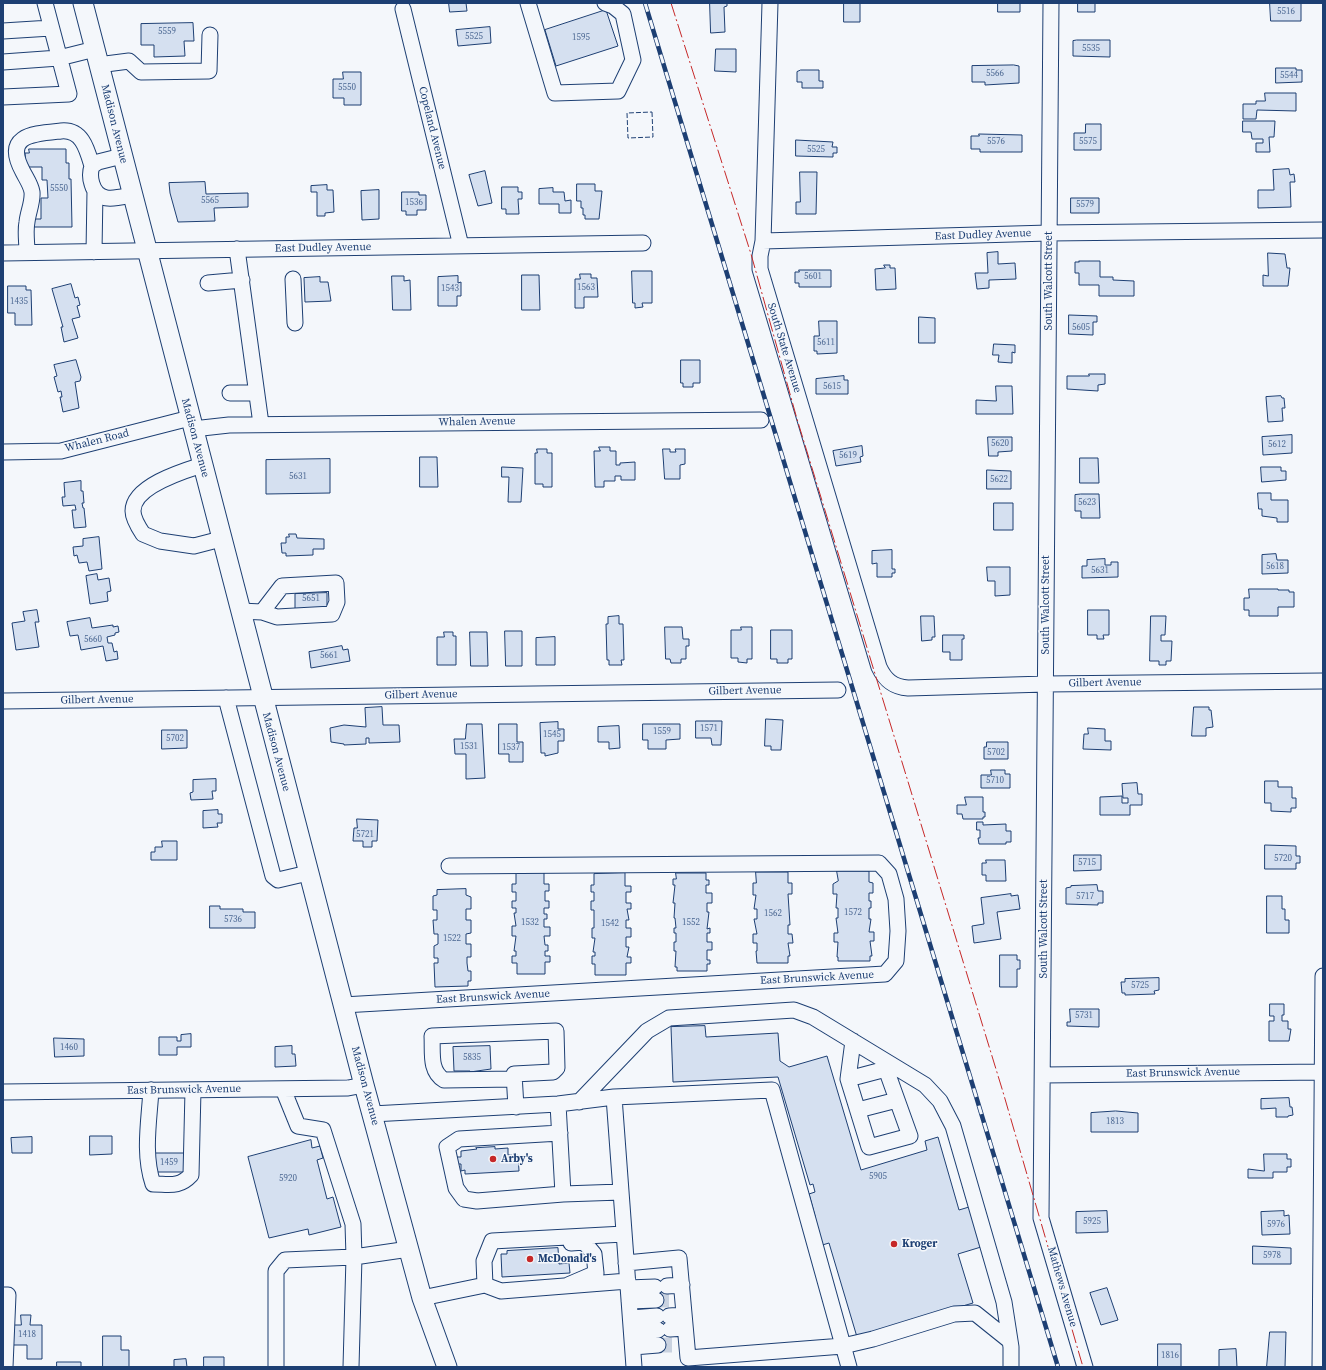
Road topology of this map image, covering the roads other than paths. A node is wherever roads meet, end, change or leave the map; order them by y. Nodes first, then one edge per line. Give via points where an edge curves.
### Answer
1 (45, 3) edge
2 (83, 3) edge
3 (528, 3) edge
4 (605, 3) edge
5 (770, 3) edge
6 (1051, 3) edge
7 (402, 9) dead end
8 (51, 28) junction
9 (3, 31) edge
10 (210, 35) dead end
11 (97, 57) junction
12 (59, 58) junction
13 (3, 62) edge
14 (3, 97) edge
15 (122, 156) junction
16 (92, 166) junction
17 (95, 191) junction
18 (132, 195) junction
19 (1323, 230) edge
20 (1049, 233) junction
21 (763, 242) junction
22 (643, 243) dead end
23 (461, 246) junction
24 (237, 249) junction
25 (147, 251) junction
26 (27, 252) junction
27 (94, 252) junction
28 (3, 253) edge
29 (292, 279) dead end
30 (242, 280) junction
31 (208, 283) dead end
32 (295, 323) dead end
33 (230, 393) dead end
34 (256, 393) junction
35 (761, 420) dead end
36 (191, 423) junction
37 (261, 424) junction
38 (3, 452) edge
39 (202, 465) junction
40 (221, 539) junction
41 (240, 610) junction
42 (262, 612) junction
43 (1323, 680) edge
44 (888, 681) joint
45 (1046, 684) junction
46 (838, 690) dead end
47 (226, 698) junction
48 (262, 698) junction
49 (3, 701) edge
50 (449, 866) dead end
51 (308, 873) junction
52 (1323, 976) edge
53 (343, 1004) junction
54 (853, 1041) junction
55 (885, 1065) junction
56 (1323, 1072) edge
57 (1043, 1075) junction
58 (514, 1079) junction
59 (848, 1079) junction
60 (364, 1085) junction
61 (283, 1089) junction
62 (151, 1090) junction
63 (193, 1090) junction
64 (3, 1092) edge
65 (614, 1097) junction
66 (897, 1100) junction
67 (579, 1102) junction
68 (558, 1104) junction
69 (516, 1107) junction
70 (858, 1110) junction
71 (372, 1114) junction
72 (560, 1133) junction
73 (621, 1192) junction
74 (563, 1194) junction
75 (1042, 1207) joint
76 (624, 1234) junction
77 (492, 1241) junction
78 (409, 1249) junction
79 (354, 1257) junction
80 (626, 1263) junction
81 (485, 1285) junction
82 (568, 1285) junction
83 (628, 1290) junction
84 (669, 1293) junction
85 (3, 1295) edge
86 (422, 1298) junction
87 (685, 1322) junction
88 (632, 1332) junction
89 (1010, 1341) junction
90 (843, 1346) junction
91 (678, 1352) edge
92 (5, 1367) edge
93 (276, 1367) edge
94 (351, 1367) edge
95 (434, 1367) edge
96 (447, 1367) edge
97 (634, 1367) edge
98 (849, 1367) edge
99 (1011, 1367) edge
100 (1085, 1367) edge
101 (1320, 1367) edge

1 - 8 street
2 - 11 main road, Madison Avenue
3 - 4 street via 555,93 618,91 633,60 623,14 614,6
5 - 21 street, South State Avenue
6 - 20 street, South Walcott Street
7 - 23 street, Copeland Avenue
8 - 9 street
8 - 12 street
10 - 11 street via 209,71 141,72 129,61
11 - 12 street
11 - 15 main road, Madison Avenue
12 - 13 street
12 - 14 street via 68,94
15 - 16 street
15 - 18 main road, Madison Avenue
16 - 17 street via 90,172
16 - 26 street via 77,133 69,130 44,133 24,138 19,142 16,146 16,157 32,191 26,222
17 - 18 street via 101,197 110,199
17 - 27 street
18 - 25 main road, Madison Avenue
19 - 20 street, East Dudley Avenue
20 - 21 street, East Dudley Avenue
20 - 45 street, South Walcott Street
21 - 44 street, South State Avenue via 760,269 879,667
22 - 23 street, East Dudley Avenue
23 - 24 street, East Dudley Avenue
24 - 25 street, East Dudley Avenue
24 - 30 street
25 - 27 street, East Dudley Avenue
25 - 36 main road, Madison Avenue
26 - 27 street, East Dudley Avenue
26 - 28 street, East Dudley Avenue
29 - 32 street
30 - 31 street
30 - 34 street
33 - 34 street
34 - 37 street
35 - 37 street, Whalen Avenue
36 - 37 street, Whalen Avenue
36 - 38 street, Whalen Road via 61,451
36 - 39 main road, Madison Avenue
39 - 40 main road, Madison Avenue
39 - 40 street via 169,476 153,486 135,500 132,512 143,534 160,541 194,546
40 - 41 main road, Madison Avenue
41 - 42 street
41 - 48 main road, Madison Avenue
42 - 42 street via 278,617 332,614 337,602 336,583 282,586
43 - 45 street, Gilbert Avenue
44 - 45 street, Gilbert Avenue via 908,688
45 - 57 street, South Walcott Street
46 - 48 street, Gilbert Avenue
47 - 48 street, Gilbert Avenue
47 - 49 street, Gilbert Avenue
47 - 51 street via 273,876 278,880
48 - 51 main road, Madison Avenue
50 - 53 street, East Brunswick Avenue via 879,863 889,874 896,899 896,961 885,974
51 - 53 main road, Madison Avenue
52 - 56 street
53 - 60 main road, Madison Avenue
54 - 55 street
54 - 59 street
54 - 67 street via 813,1017 794,1010 669,1018 647,1031
55 - 59 street
55 - 66 street
55 - 89 street via 925,1085 940,1100 953,1126 1004,1302
56 - 57 street, East Brunswick Avenue
56 - 101 street
57 - 75 street, South Walcott Street
58 - 58 street via 514,1074 553,1072 557,1068 556,1031 432,1036 436,1076 444,1080
58 - 69 street
59 - 70 street
60 - 61 street, East Brunswick Avenue via 348,1088
60 - 71 main road, Madison Avenue
61 - 63 street, East Brunswick Avenue
61 - 79 street via 298,1126 323,1130 353,1224
62 - 63 street, East Brunswick Avenue
62 - 63 street via 148,1169 153,1184 175,1185 184,1183 191,1175
62 - 64 street, East Brunswick Avenue
65 - 67 street
65 - 73 street
65 - 90 street via 772,1090
66 - 70 street
66 - 70 street via 910,1136 868,1147
67 - 68 street
68 - 69 street
68 - 72 street
69 - 71 street
71 - 78 main road, Madison Avenue
72 - 74 street
72 - 74 street via 459,1139 447,1147 456,1188 464,1198 477,1201
73 - 74 street
73 - 76 street
75 - 100 street, Mathews Avenue via 1041,1218
76 - 77 street
76 - 80 street
77 - 81 street via 484,1261
77 - 82 street via 514,1246 584,1242 594,1254 596,1273
78 - 79 street
78 - 86 main road, Madison Avenue
79 - 93 street via 285,1260 276,1271
79 - 94 street
80 - 83 street
80 - 84 street via 679,1258
81 - 82 street via 501,1291
81 - 86 street
82 - 83 street
83 - 84 street
83 - 88 street
84 - 87 street
85 - 92 street via 8,1295
86 - 95 main road, Madison Avenue
86 - 96 main road, Madison Avenue
87 - 88 street via 664,1323
87 - 91 street
88 - 91 street
88 - 97 street
89 - 90 street via 974,1313 954,1314
89 - 99 street
90 - 91 street
90 - 98 street

